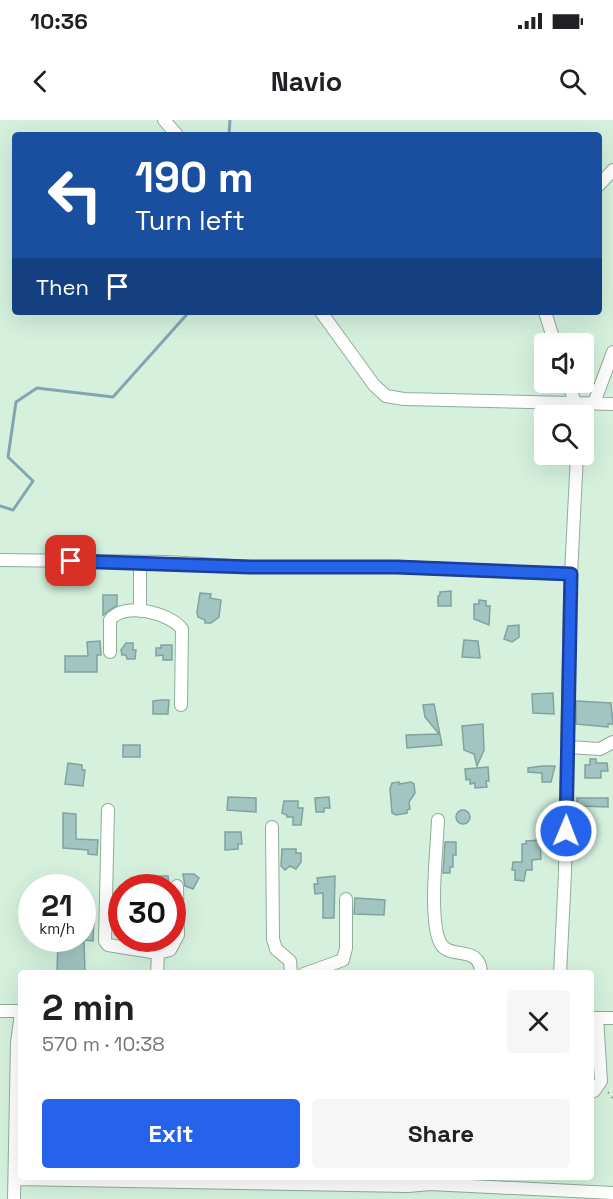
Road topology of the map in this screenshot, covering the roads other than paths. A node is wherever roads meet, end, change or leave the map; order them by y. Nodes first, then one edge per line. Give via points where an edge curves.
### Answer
1 (164, 120) edge
2 (174, 132) edge
3 (613, 170) edge
4 (602, 182) edge
5 (323, 315) edge
6 (546, 315) edge
7 (552, 333) edge
8 (613, 352) edge
9 (594, 403) junction
10 (613, 404) edge
11 (588, 405) edge
12 (534, 407) edge
13 (576, 465) edge
14 (0, 560) edge
15 (140, 562) junction
16 (571, 574) junction
17 (140, 610) junction
18 (110, 652) dead end
19 (181, 705) dead end
20 (613, 742) edge
21 (568, 747) junction
22 (108, 810) dead end
23 (438, 820) dead end
24 (272, 827) dead end
25 (346, 899) dead end
26 (162, 952) edge
27 (158, 953) junction
28 (157, 970) edge
29 (291, 970) edge
30 (315, 970) edge
31 (480, 970) edge
32 (560, 970) edge
33 (0, 1011) edge
34 (18, 1012) edge
35 (594, 1018) edge
36 (613, 1018) edge
37 (18, 1035) edge
38 (594, 1091) edge
39 (15, 1179) junction
40 (18, 1179) edge
41 (71, 1180) edge
42 (430, 1181) edge
43 (613, 1193) edge
44 (14, 1199) edge

1 - 2 street
3 - 4 street
5 - 12 street via 386,396
6 - 7 street
8 - 9 street
9 - 10 street
9 - 11 street
13 - 16 street
14 - 15 street
15 - 16 street
15 - 17 street
16 - 21 street
17 - 18 street via 112,617
17 - 19 street via 161,615 182,629
20 - 21 street via 600,749
21 - 32 street
22 - 27 street via 105,941 112,947
23 - 31 street via 438,936 447,950 475,958
24 - 29 street via 273,939 276,949 290,961
25 - 30 street via 343,960
26 - 27 street
27 - 28 street
33 - 34 street
35 - 36 street
35 - 38 street via 601,1081
37 - 39 street
39 - 40 street
39 - 44 street
41 - 42 street via 408,1186
42 - 43 street

